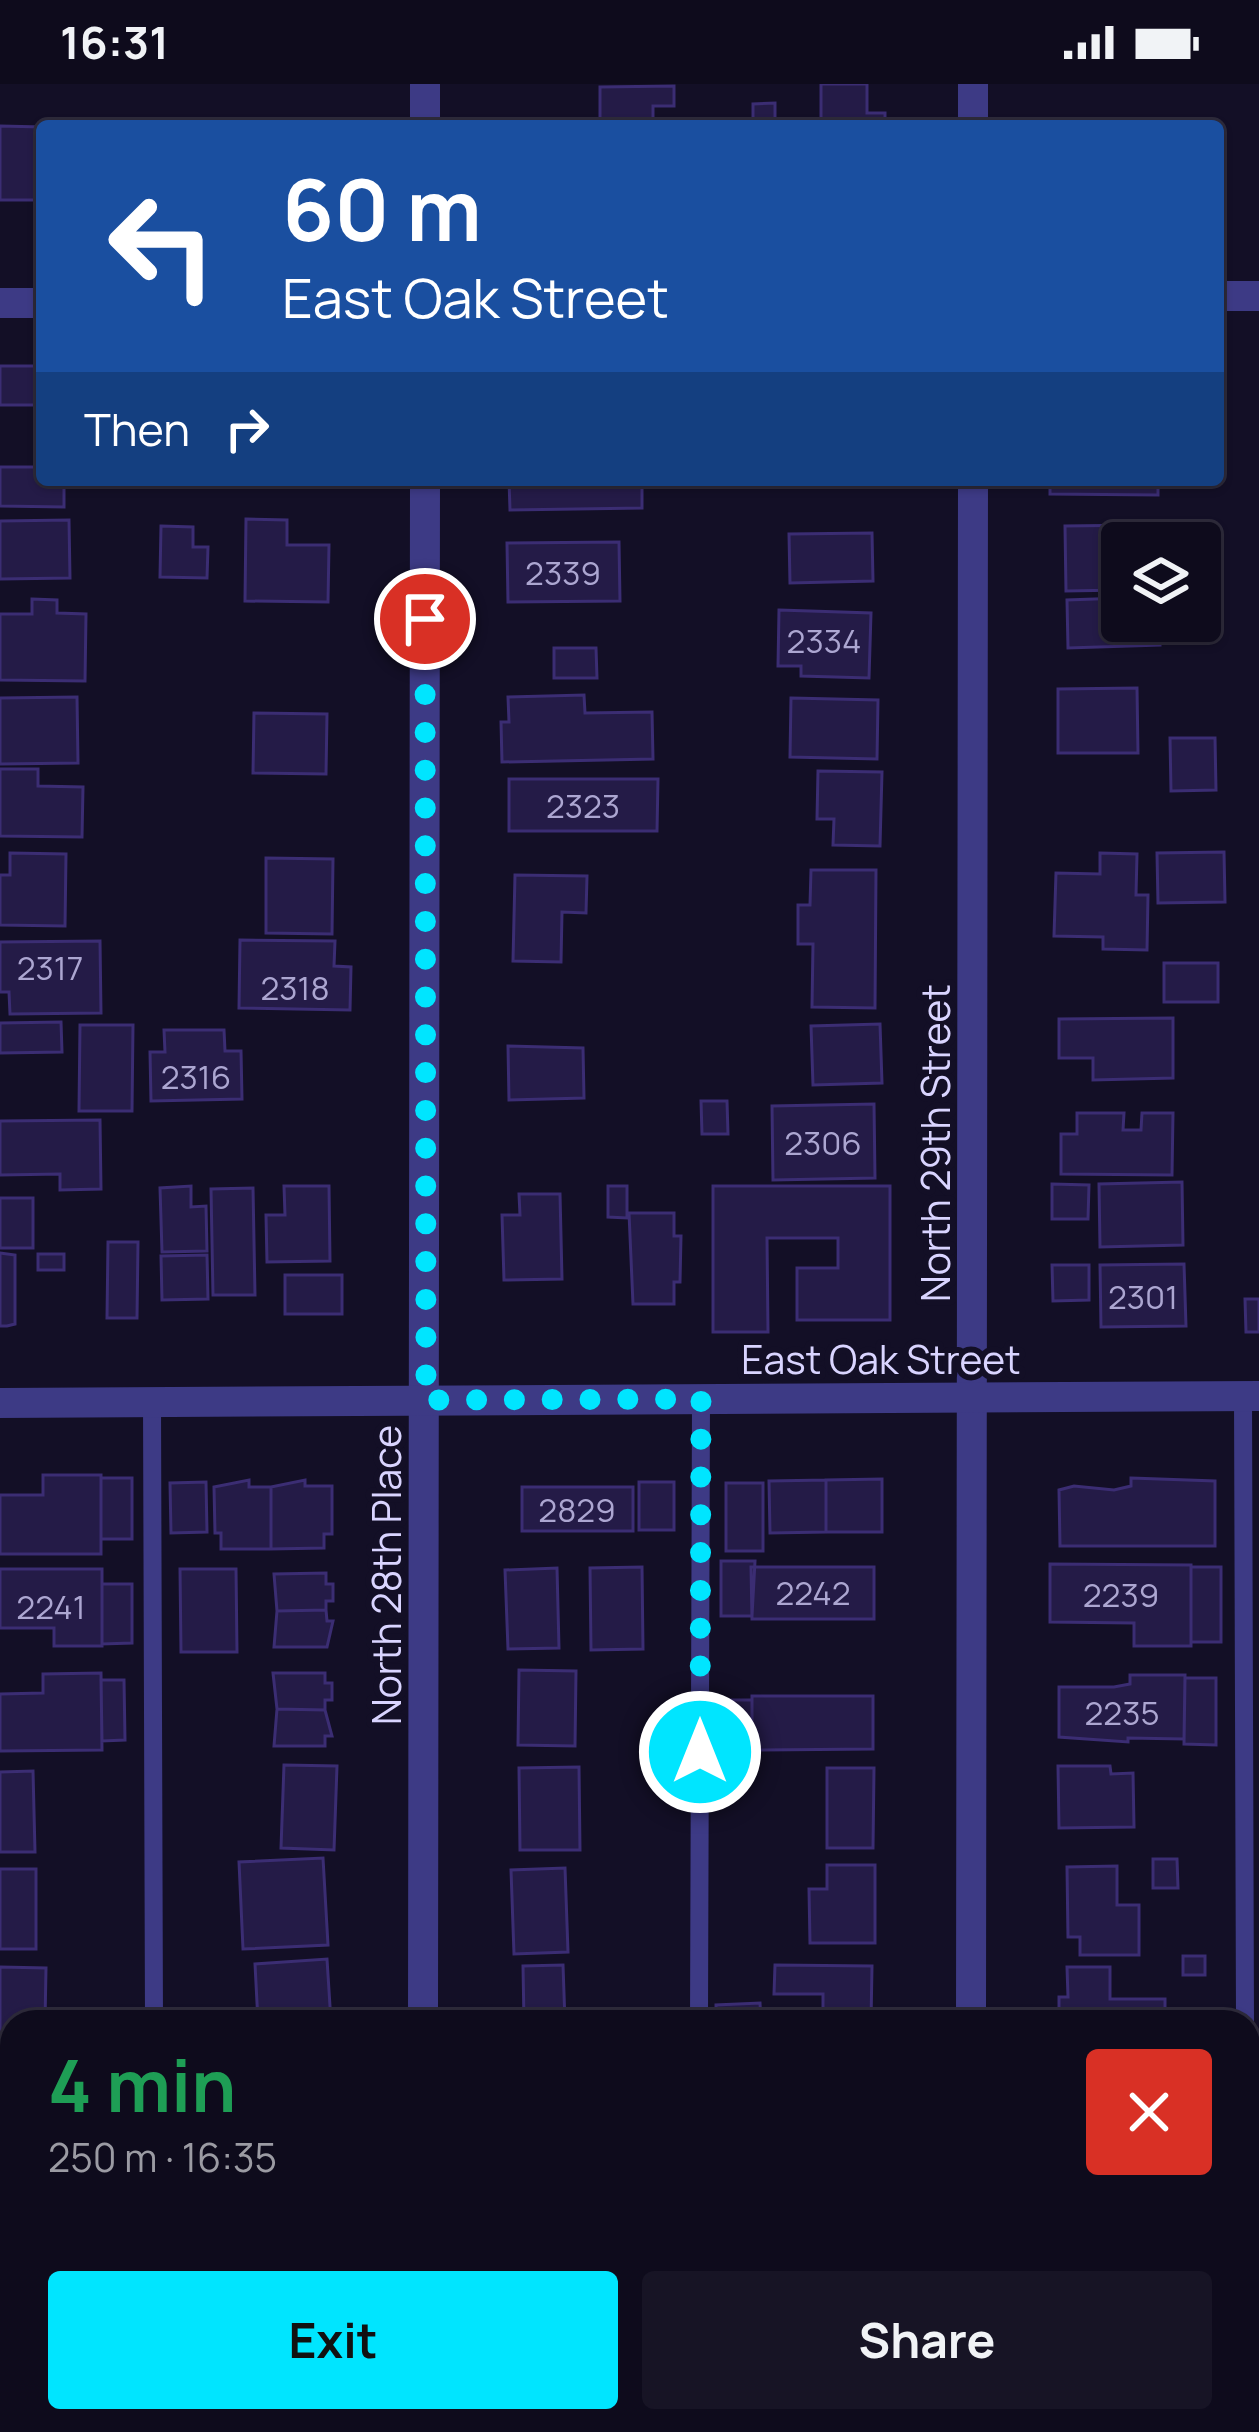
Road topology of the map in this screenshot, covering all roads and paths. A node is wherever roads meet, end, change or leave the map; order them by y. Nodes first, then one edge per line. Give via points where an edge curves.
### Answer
1 (425, 84) edge
2 (973, 84) edge
3 (425, 120) edge
4 (973, 120) edge
5 (1224, 296) edge
6 (1259, 296) edge
7 (0, 303) edge
8 (36, 303) edge
9 (425, 486) edge
10 (973, 486) edge
11 (1251, 1396) edge
12 (974, 1397) junction
13 (701, 1399) junction
14 (426, 1400) junction
15 (152, 1402) junction
16 (0, 1403) edge
17 (154, 2010) edge
18 (423, 2010) edge
19 (699, 2010) edge
20 (971, 2010) edge
21 (1245, 2010) edge

1 - 3 street
2 - 4 street
5 - 6 street
7 - 8 street
9 - 14 street, North 28th Place
10 - 12 street, North 29th Street
11 - 12 street, East Oak Street
11 - 21 lane
12 - 13 street, East Oak Street
12 - 20 street, North 29th Street
13 - 14 street, East Oak Street
13 - 19 lane
14 - 15 street, East Oak Street
14 - 18 street, North 28th Place
15 - 16 street, East Oak Street
15 - 17 lane

